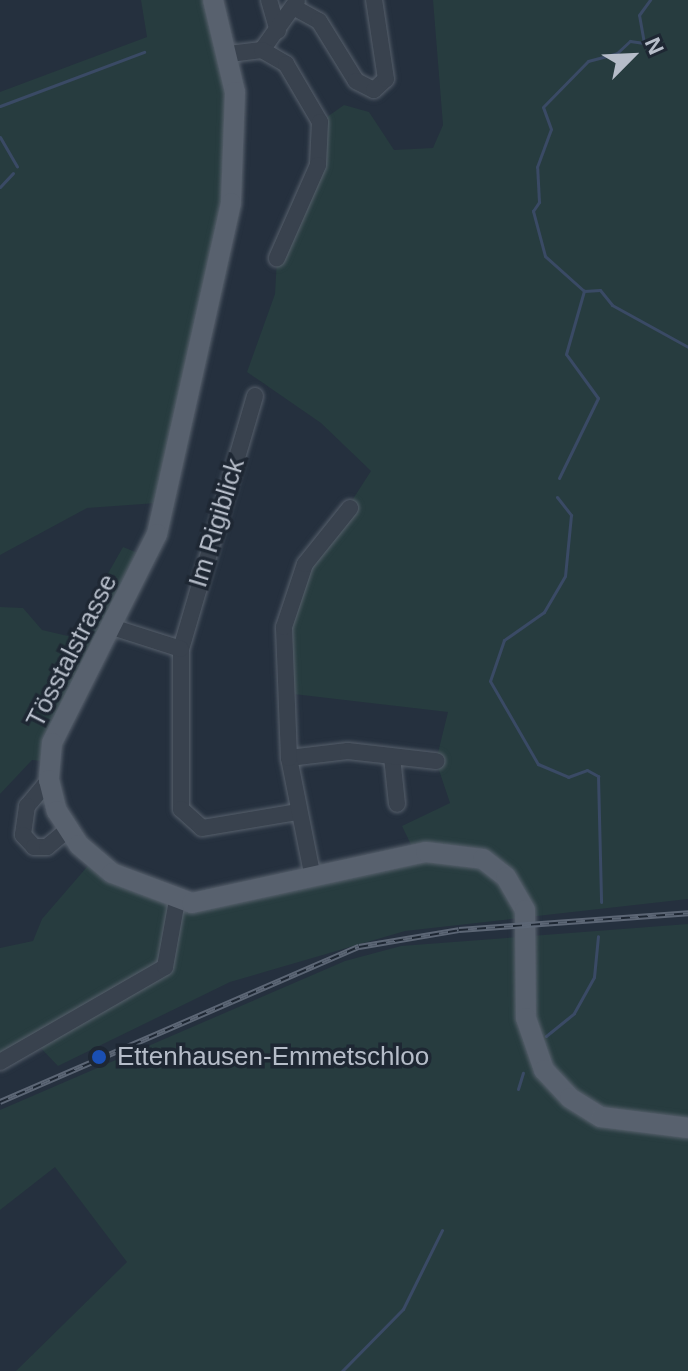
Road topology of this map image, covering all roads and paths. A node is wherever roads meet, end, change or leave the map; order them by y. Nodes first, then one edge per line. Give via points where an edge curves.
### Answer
1 (213, 0) edge
2 (269, 0) edge
3 (374, 0) edge
4 (297, 4) edge
5 (278, 31) junction
6 (262, 50) junction
7 (229, 54) junction
8 (277, 258) dead end
9 (255, 396) dead end
10 (350, 508) dead end
11 (112, 627) junction
12 (181, 649) junction
13 (392, 757) junction
14 (289, 758) junction
15 (436, 761) dead end
16 (49, 780) junction
17 (397, 804) dead end
18 (298, 812) junction
19 (67, 830) junction
20 (313, 878) junction
21 (177, 900) junction
22 (0, 1062) edge
23 (688, 1128) edge

1 - 7 main road, Tösstalstrasse
2 - 5 street
3 - 4 street via 386,79 374,90 356,81 319,21
4 - 5 street
5 - 6 street
6 - 7 street
6 - 8 street via 300,80 322,135 318,165
7 - 11 main road, Tösstalstrasse via 236,134 231,203 166,505
9 - 12 street, Im Rigiblick
10 - 14 street via 305,564 284,627
11 - 12 street
11 - 16 main road, Tösstalstrasse via 52,743
12 - 18 street, Im Rigiblick via 176,714 185,817 202,828
13 - 14 street via 348,751
13 - 15 street
13 - 17 street
14 - 18 street
16 - 19 main road, Tösstalstrasse
16 - 19 street via 27,806 23,835 34,847 47,847
18 - 20 street
19 - 21 main road, Tösstalstrasse via 112,873
20 - 21 main road, Tösstalstrasse via 219,902
20 - 23 main road, Tösstalstrasse via 438,850 493,865 517,892 527,918 526,1018 544,1070 570,1098 601,1117
21 - 22 street via 171,957 157,975

